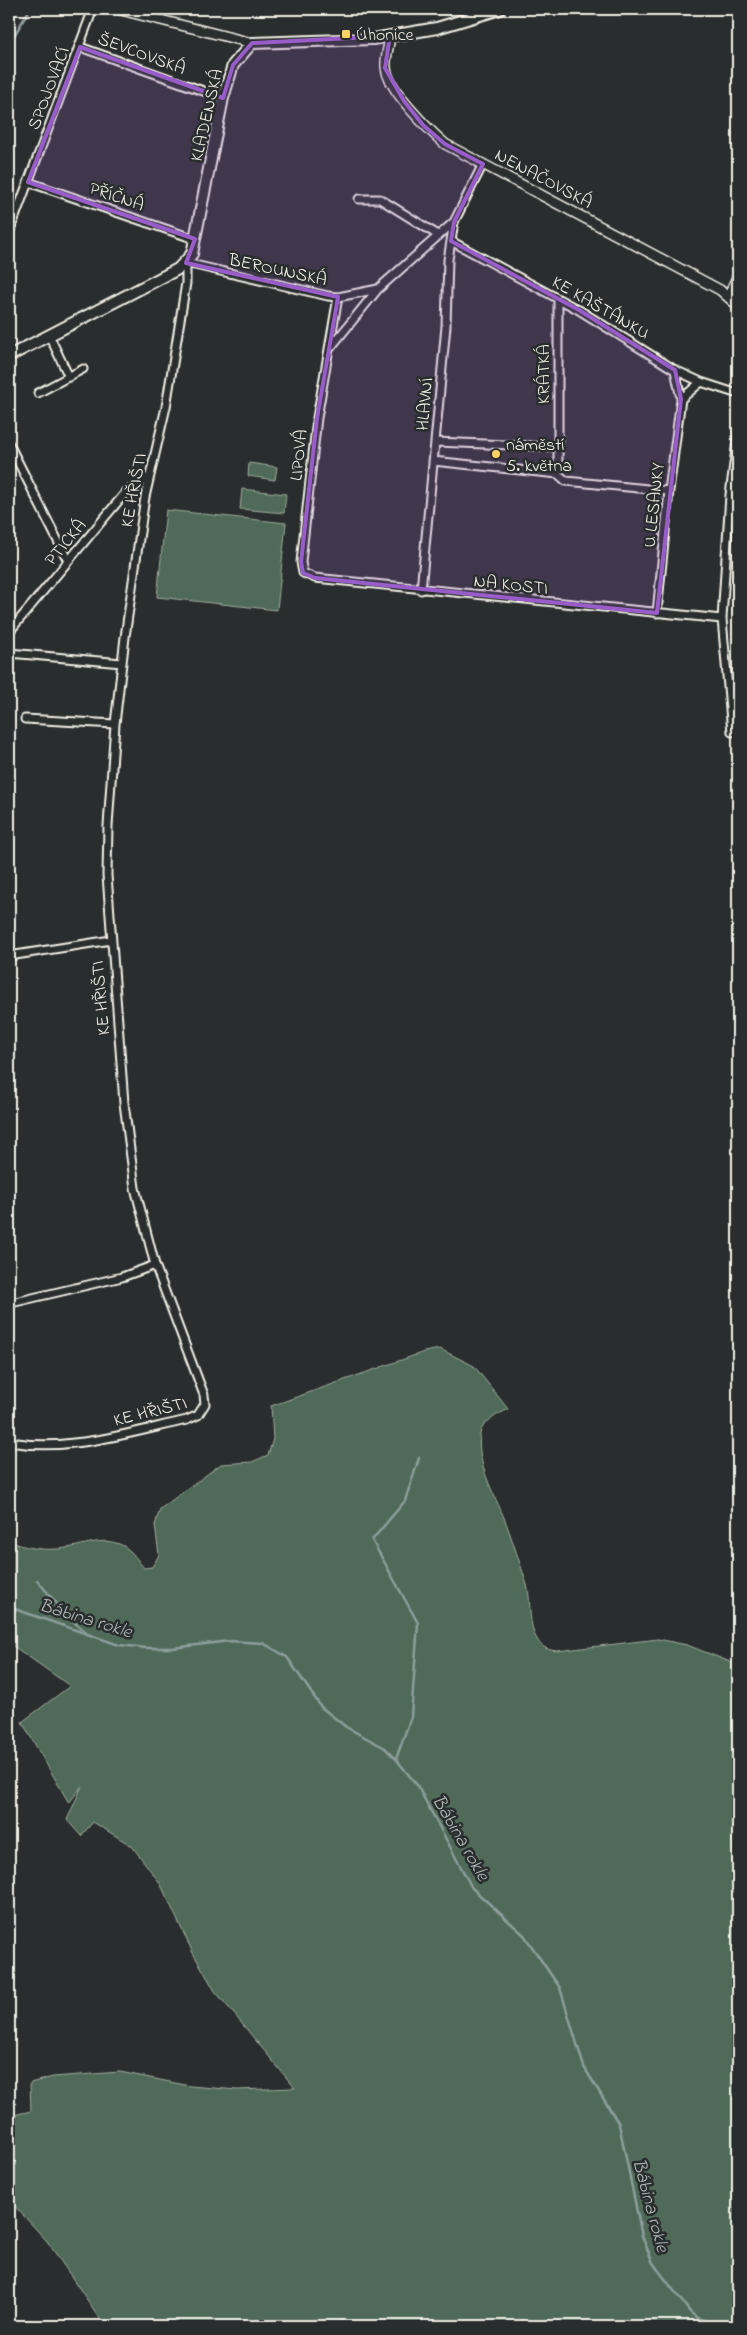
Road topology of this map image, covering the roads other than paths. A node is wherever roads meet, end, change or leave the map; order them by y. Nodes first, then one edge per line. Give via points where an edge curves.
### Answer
1 (93, 9) edge
2 (117, 9) edge
3 (500, 9) edge
4 (390, 36) junction
5 (252, 43) junction
6 (80, 46) junction
7 (223, 98) junction
8 (483, 164) junction
9 (28, 182) junction
10 (359, 199) dead end
11 (454, 222) junction
12 (9, 233) edge
13 (438, 234) junction
14 (195, 239) junction
15 (451, 241) junction
16 (186, 263) junction
17 (738, 274) edge
18 (378, 289) junction
19 (726, 295) junction
20 (338, 297) junction
21 (558, 300) junction
22 (738, 306) edge
23 (49, 335) junction
24 (330, 347) junction
25 (9, 356) edge
26 (83, 369) dead end
27 (675, 370) junction
28 (69, 377) junction
29 (701, 382) junction
30 (38, 393) dead end
31 (738, 394) edge
32 (681, 399) junction
33 (738, 433) edge
34 (435, 442) junction
35 (9, 444) edge
36 (558, 447) junction
37 (434, 461) junction
38 (558, 474) junction
39 (149, 477) junction
40 (669, 491) junction
41 (68, 561) junction
42 (301, 568) joint
43 (421, 590) junction
44 (657, 613) junction
45 (722, 619) junction
46 (9, 632) edge
47 (9, 653) edge
48 (122, 663) junction
49 (25, 719) dead end
50 (115, 724) junction
51 (732, 732) dead end
52 (111, 940) junction
53 (9, 956) edge
54 (155, 1265) junction
55 (11, 1303) dead end
56 (9, 1442) edge

1 - 6 street, SPOJOVACÍ
2 - 5 street
3 - 4 main road via 436,28
4 - 5 main road
4 - 8 street, NENAČOVSKÁ via 385,68 404,101 422,125 445,144
5 - 7 main road, KLADENSKÁ via 233,65
6 - 7 street, ŠEVCOVSKÁ
6 - 9 street, SPOJOVACÍ
7 - 14 main road, KLADENSKÁ
8 - 11 street
8 - 19 street, NENAČOVSKÁ
9 - 12 street, SPOJOVACÍ
9 - 14 street, PŘÍČNÁ
10 - 13 street via 380,199
11 - 13 street
11 - 15 street, HLAVNÍ
13 - 18 street
14 - 16 main road, KLADENSKÁ
15 - 21 street, KE KAŠTÁNKU
15 - 34 street, HLAVNÍ
16 - 20 street, BEROUNSKÁ
16 - 23 main road
16 - 39 street, KE HŘIŠTI via 186,283 166,407
17 - 19 street
18 - 20 street, BEROUNSKÁ
18 - 24 street, LIPOVÁ
19 - 22 street, NENAČOVSKÁ
20 - 24 street, LIPOVÁ
21 - 27 street, KE KAŠTÁNKU via 625,337
21 - 36 street, KRÁTKÁ
23 - 25 main road
23 - 28 street
24 - 42 street, LIPOVÁ via 317,418
26 - 28 street
27 - 29 street, KE KAŠTÁNKU
27 - 32 street, U LESANKY
28 - 30 street
29 - 31 street, KE KAŠTÁNKU
29 - 32 street
32 - 40 street, U LESANKY
33 - 45 street via 730,495
34 - 36 street
34 - 37 street, HLAVNÍ
35 - 41 street
36 - 38 street
37 - 38 street
37 - 43 street, HLAVNÍ
38 - 40 street via 566,481
39 - 41 street, PTICKÁ via 126,492
39 - 48 street, KE HŘIŠTI
40 - 44 street, U LESANKY
41 - 46 street, PTICKÁ
42 - 43 street, NA KOSTI via 303,573 315,578
43 - 44 street, NA KOSTI
44 - 45 street, NA KOSTI
45 - 51 street
47 - 48 street
48 - 50 street, KE HŘIŠTI
49 - 50 street
50 - 52 street, KE HŘIŠTI via 107,876
52 - 53 street
52 - 54 street, KE HŘIŠTI via 128,1144 135,1188
54 - 55 street via 122,1277
54 - 56 street, KE HŘIŠTI via 204,1395 205,1404 198,1415 95,1440 54,1445

